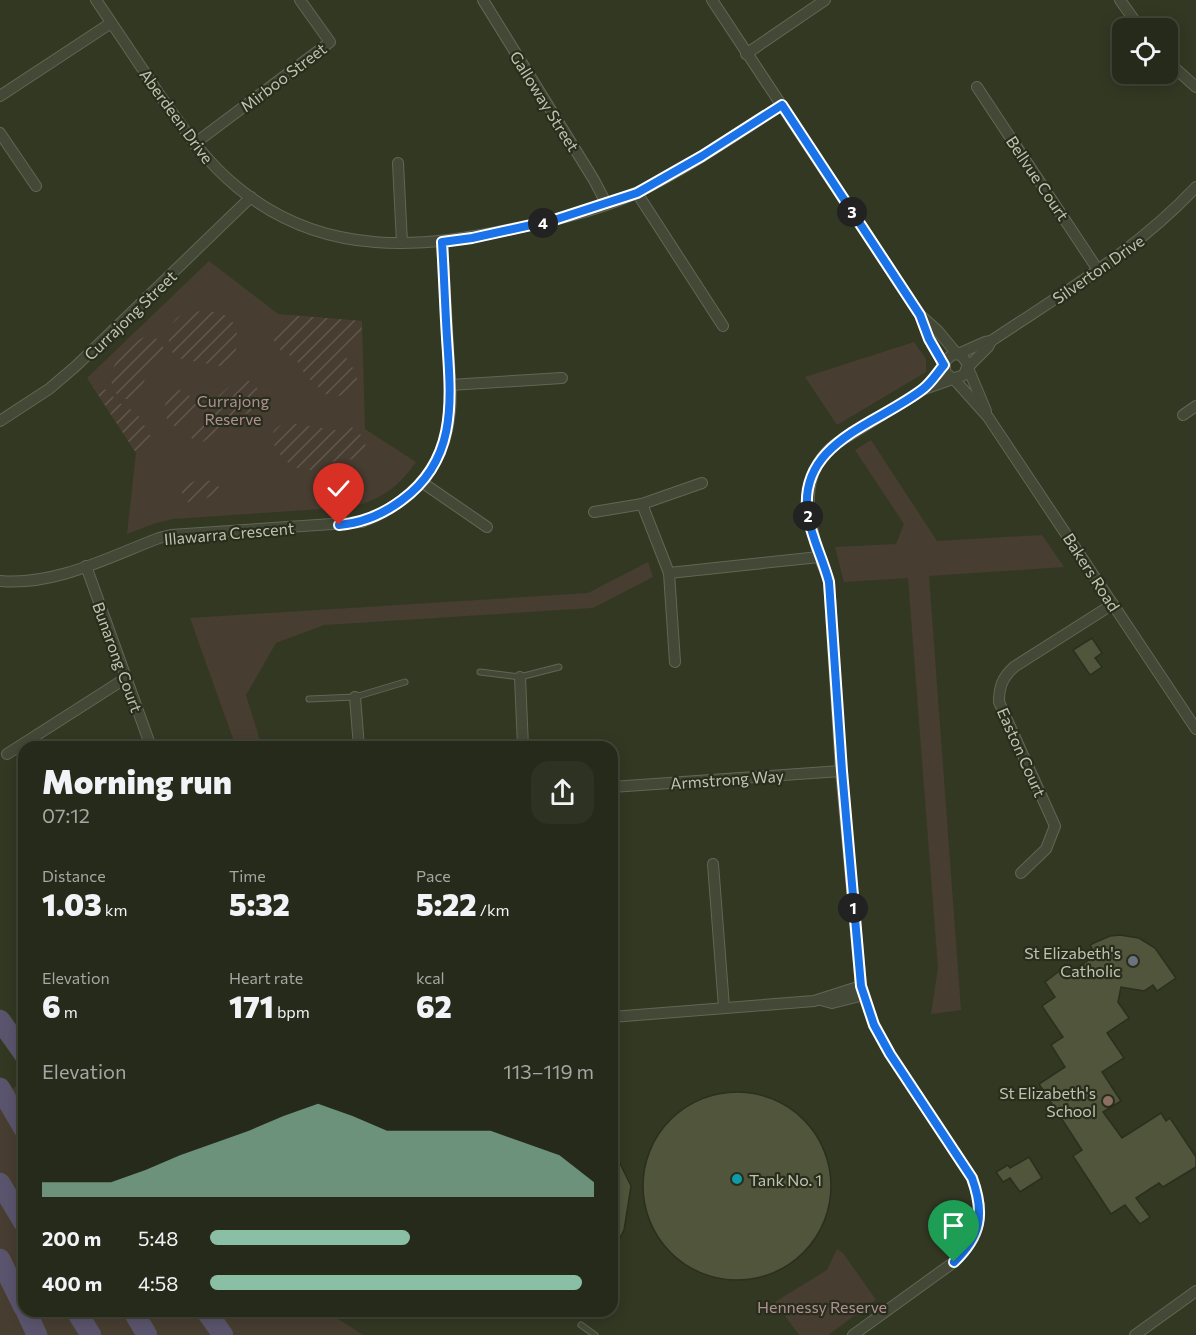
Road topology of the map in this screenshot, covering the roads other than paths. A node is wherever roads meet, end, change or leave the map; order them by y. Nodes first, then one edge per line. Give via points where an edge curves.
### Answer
1 (96, 0) edge
2 (300, 0) edge
3 (483, 0) edge
4 (712, 0) edge
5 (825, 0) edge
6 (1120, 0) edge
7 (1133, 18) edge
8 (111, 23) junction
9 (746, 54) junction
10 (1178, 71) edge
11 (977, 87) dead end
12 (1196, 87) edge
13 (0, 96) edge
14 (782, 105) junction
15 (0, 134) edge
16 (194, 144) junction
17 (398, 163) dead end
18 (36, 186) dead end
19 (1196, 187) edge
20 (637, 193) junction
21 (251, 198) junction
22 (606, 203) junction
23 (442, 242) junction
24 (402, 243) junction
25 (1098, 270) junction
26 (920, 315) junction
27 (723, 326) dead end
28 (991, 340) junction
29 (957, 354) junction
30 (943, 365) junction
31 (968, 368) junction
32 (562, 378) dead end
33 (952, 378) junction
34 (450, 385) junction
35 (924, 388) junction
36 (1196, 406) edge
37 (1183, 416) dead end
38 (988, 417) junction
39 (0, 421) edge
40 (423, 483) junction
41 (702, 483) dead end
42 (642, 504) junction
43 (594, 512) dead end
44 (487, 527) dead end
45 (819, 557) junction
46 (86, 566) junction
47 (669, 573) junction
48 (0, 581) edge
49 (1113, 604) junction
50 (675, 662) dead end
51 (559, 667) dead end
52 (480, 672) dead end
53 (520, 677) junction
54 (126, 678) junction
55 (405, 682) dead end
56 (355, 697) junction
57 (309, 699) dead end
58 (1196, 729) edge
59 (27, 741) edge
60 (149, 741) edge
61 (359, 741) edge
62 (523, 741) edge
63 (18, 747) edge
64 (7, 754) dead end
65 (842, 771) junction
66 (618, 787) edge
67 (713, 864) dead end
68 (1021, 873) dead end
69 (862, 991) junction
70 (724, 1007) junction
71 (618, 1017) edge
72 (0, 1020) edge
73 (18, 1046) edge
74 (0, 1088) edge
75 (18, 1119) edge
76 (0, 1183) edge
77 (18, 1213) edge
78 (0, 1259) edge
79 (1196, 1291) edge
80 (18, 1295) edge
81 (29, 1317) edge
82 (80, 1317) edge
83 (136, 1317) edge
84 (210, 1317) edge
85 (581, 1325) dead end
86 (38, 1335) edge
87 (91, 1335) edge
88 (147, 1335) edge
89 (223, 1335) edge
90 (595, 1335) edge
91 (853, 1335) edge
92 (1135, 1335) edge

1 - 8 street, Aberdeen Drive
2 - 16 street, Mirboo Street via 330,42
3 - 22 street, Galloway Street
4 - 9 street
5 - 9 street
6 - 7 street
8 - 13 street
8 - 16 street, Aberdeen Drive
9 - 14 street
10 - 12 street
11 - 25 street, Bellvue Court
14 - 20 street, Aberdeen Drive
14 - 26 street
15 - 18 street
16 - 21 street, Aberdeen Drive
17 - 24 street
19 - 25 street, Silverton Drive via 1145,236
20 - 22 street, Aberdeen Drive
20 - 27 street
21 - 24 street, Aberdeen Drive via 286,219 324,233 358,241
21 - 39 street, Currajong Street via 76,366 50,389
22 - 23 street, Aberdeen Drive via 554,220
23 - 24 street, Aberdeen Drive
23 - 34 street, Illawarra Crescent
25 - 28 street, Silverton Drive
26 - 29 street
26 - 30 street
28 - 29 street, Silverton Drive
28 - 31 street, Silverton Drive
29 - 30 street
29 - 31 street via 966,360
30 - 33 street via 946,375
30 - 35 street
31 - 33 street via 961,378
31 - 38 street, Bakers Road
32 - 34 street
33 - 35 street
33 - 38 street, Bakers Road
34 - 40 street, Illawarra Crescent via 447,430
35 - 45 street via 834,445 813,471 808,515
36 - 37 street
38 - 49 street, Bakers Road
40 - 44 street
40 - 46 street, Illawarra Crescent via 396,504 362,522 171,536
41 - 42 street
42 - 43 street
42 - 47 street
45 - 47 street
45 - 65 street via 829,582
46 - 48 street, Illawarra Crescent via 46,579
46 - 54 street, Bunarong Court
47 - 50 street
49 - 58 street, Bakers Road
49 - 68 street, Easton Court via 1014,667 1002,681 999,702 1055,826 1046,849
51 - 53 lane
52 - 53 lane
53 - 62 street
54 - 59 street
54 - 60 street, Bunarong Court
55 - 56 lane
56 - 57 lane
56 - 61 street
63 - 64 street
65 - 66 street, Armstrong Way
65 - 69 street
67 - 70 street
69 - 70 street via 832,1003 821,1000
69 - 91 street via 890,1054 972,1178 981,1214 972,1240 954,1262
70 - 71 street
72 - 73 highway
74 - 75 highway
76 - 77 highway
78 - 80 highway
79 - 92 street
81 - 86 highway
82 - 87 highway
83 - 88 highway
84 - 89 highway
85 - 90 lane

